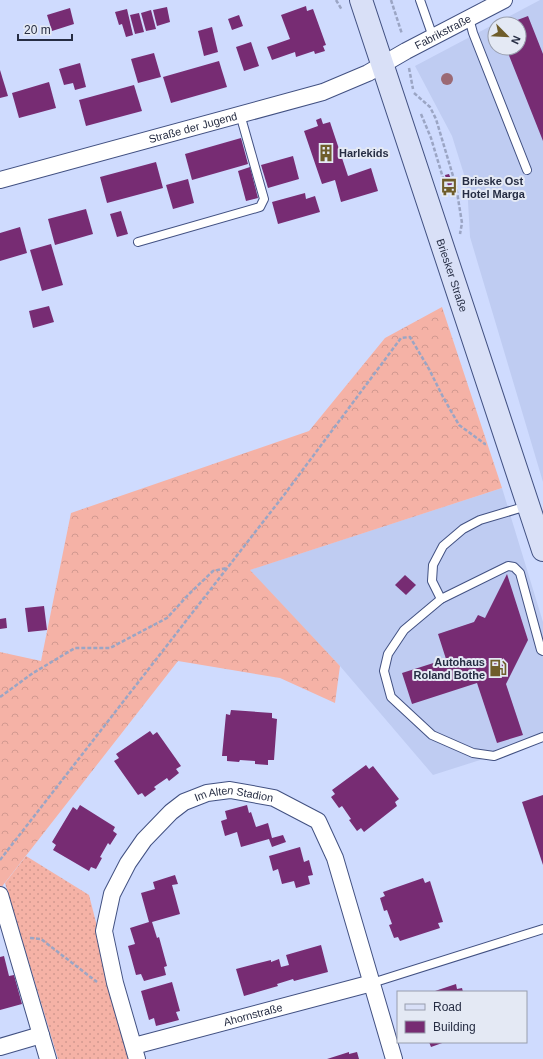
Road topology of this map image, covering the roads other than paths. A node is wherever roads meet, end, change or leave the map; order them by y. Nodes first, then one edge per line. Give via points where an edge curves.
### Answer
1 (361, 0) edge
2 (420, 0) edge
3 (504, 0) edge
4 (469, 18) junction
5 (433, 37) junction
6 (383, 65) junction
7 (240, 114) junction
8 (527, 170) dead end
9 (0, 180) edge
10 (138, 242) dead end
11 (528, 506) junction
12 (539, 528) edge
13 (543, 550) edge
14 (441, 599) junction
15 (543, 651) edge
16 (543, 737) edge
17 (0, 895) edge
18 (543, 929) edge
19 (372, 983) junction
20 (41, 1034) junction
21 (0, 1047) edge
22 (135, 1053) edge
23 (48, 1059) edge
24 (394, 1059) edge

1 - 6 main road, Briesker Straße
2 - 5 lane
3 - 4 street, Fabrikstraße
4 - 5 street, Fabrikstraße
4 - 8 lane
5 - 6 street, Fabrikstraße
6 - 7 street, Straße der Jugend via 323,92
6 - 11 main road, Briesker Straße
7 - 9 street, Straße der Jugend
7 - 10 lane via 264,199 260,207
11 - 12 main road, Briesker Straße
11 - 14 lane via 480,520 443,546 433,565 432,581
12 - 13 main road, Briesker Straße
14 - 15 lane via 508,566 514,567 520,573
14 - 16 lane via 404,630 388,654 384,671 391,697 432,735 473,753 494,756
17 - 20 street
18 - 19 lane
19 - 22 street, Ahornstraße
19 - 22 street, Im Alten Stadion via 335,858 318,821 274,798 230,790 207,793 184,802 144,840 128,863 112,894 104,932 115,983
19 - 24 street, Im Alten Stadion
20 - 21 street
20 - 23 street

